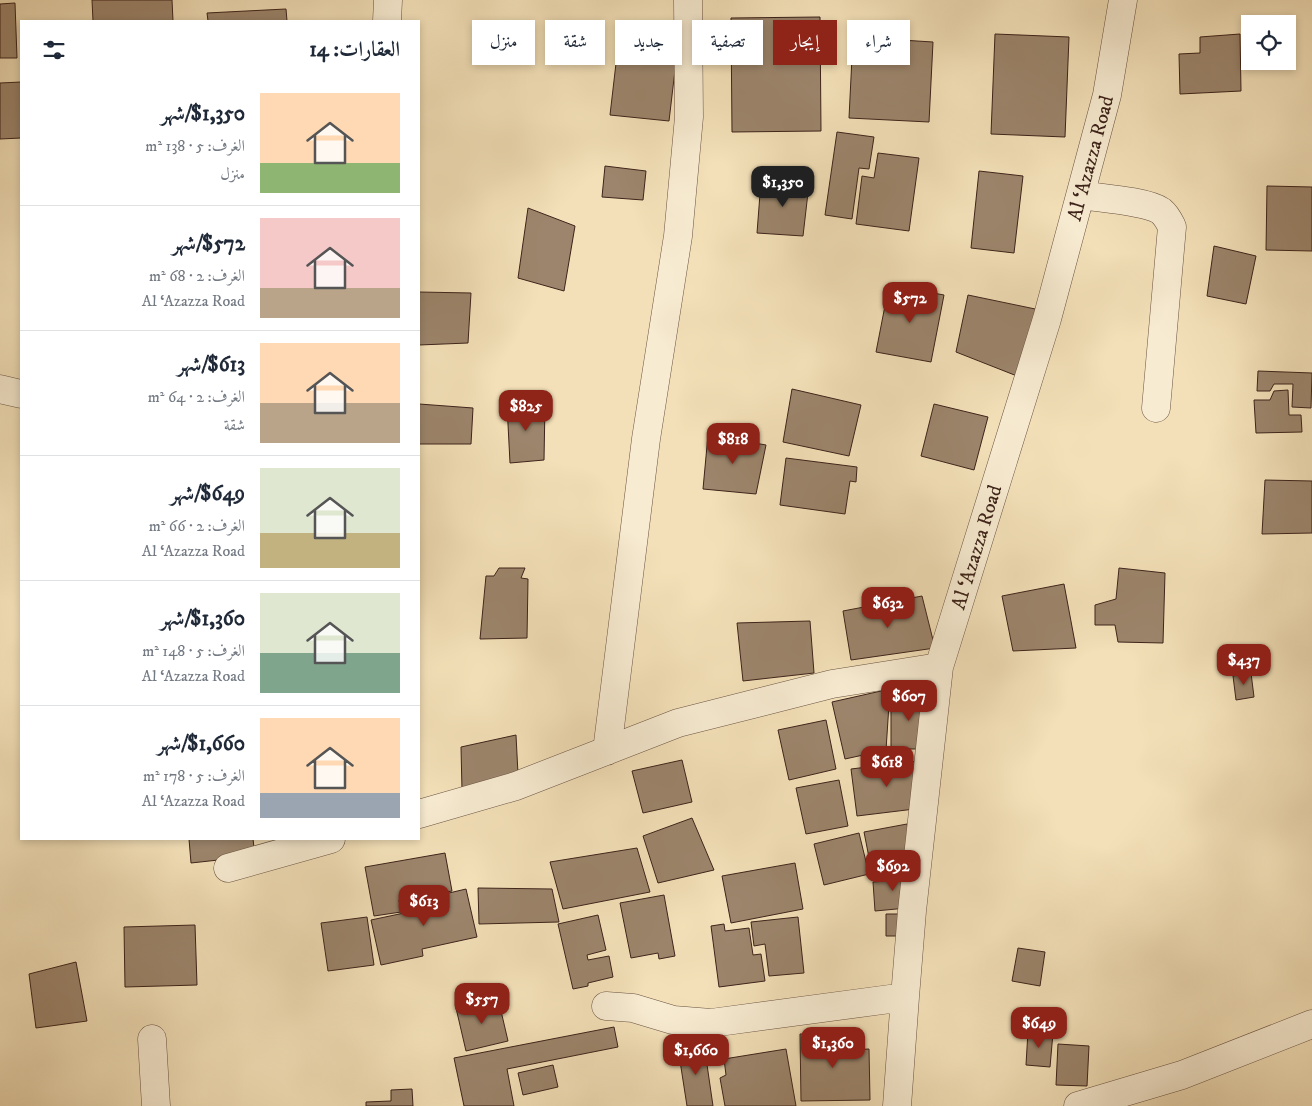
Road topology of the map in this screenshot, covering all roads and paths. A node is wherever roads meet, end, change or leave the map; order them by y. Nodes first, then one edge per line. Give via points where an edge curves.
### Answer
1 (388, 0) edge
2 (688, 0) edge
3 (1123, 0) edge
4 (387, 20) edge
5 (1081, 195) junction
6 (0, 390) edge
7 (20, 394) edge
8 (1156, 408) dead end
9 (939, 667) junction
10 (607, 751) junction
11 (420, 814) edge
12 (327, 840) edge
13 (228, 868) dead end
14 (904, 997) junction
15 (606, 1006) dead end
16 (1312, 1024) edge
17 (152, 1039) dead end
18 (156, 1106) edge
19 (897, 1106) edge
20 (1078, 1106) edge

1 - 4 street
2 - 10 street via 690,117 678,236 646,440
3 - 5 street, Al ‘Azazza Road via 1107,95
5 - 8 street via 1142,204 1160,210 1172,227
5 - 9 street, Al ‘Azazza Road via 1047,319
6 - 7 street
9 - 10 street via 822,686 678,724
9 - 14 street, Al ‘Azazza Road
10 - 11 street via 516,786
12 - 13 street
14 - 15 street via 711,1023 673,1020 633,1008
14 - 19 street, Al ‘Azazza Road
16 - 20 street via 1182,1075
17 - 18 street

